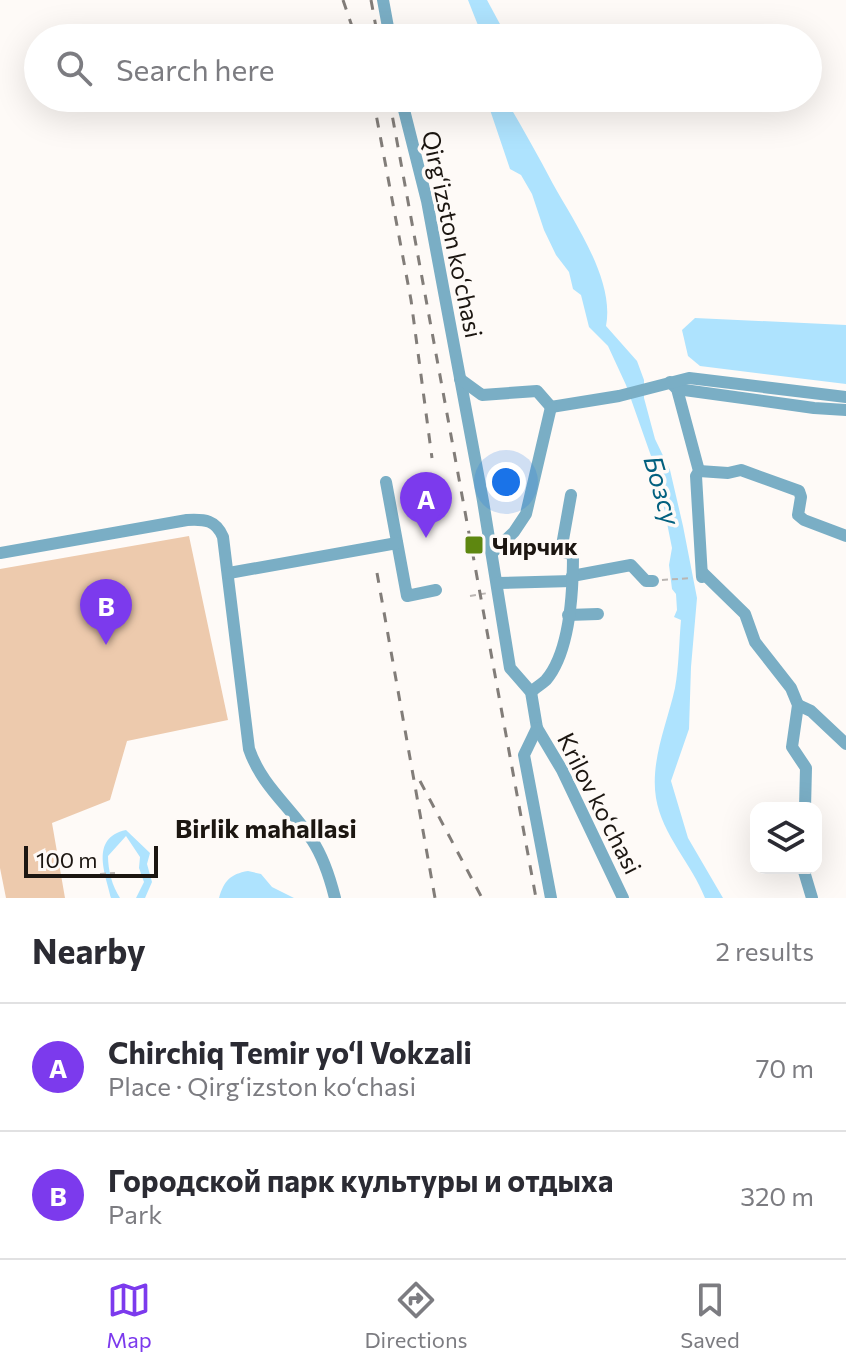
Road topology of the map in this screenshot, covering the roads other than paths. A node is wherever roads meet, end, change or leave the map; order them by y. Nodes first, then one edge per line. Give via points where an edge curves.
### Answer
1 (383, 0) edge
2 (387, 24) edge
3 (405, 112) edge
4 (460, 379) junction
5 (674, 386) junction
6 (846, 397) edge
7 (551, 407) junction
8 (846, 410) edge
9 (699, 471) junction
10 (386, 482) dead end
11 (571, 495) dead end
12 (846, 536) edge
13 (397, 543) junction
14 (0, 553) edge
15 (492, 553) junction
16 (229, 573) junction
17 (572, 578) junction
18 (653, 581) road end
19 (498, 587) junction
20 (436, 590) dead end
21 (598, 614) dead end
22 (568, 615) junction
23 (531, 692) junction
24 (798, 705) junction
25 (537, 728) junction
26 (846, 744) edge
27 (805, 802) edge
28 (805, 874) edge
29 (335, 898) edge
30 (551, 898) edge
31 (623, 898) edge
32 (812, 898) edge

1 - 2 street
3 - 4 street, Qirg‘izston ko‘chasi
4 - 7 street via 482,395 537,391
4 - 15 street, Qirg‘izston ko‘chasi
5 - 6 street via 689,378
5 - 7 street
5 - 8 street
5 - 9 street
7 - 15 street via 526,514
9 - 12 street via 741,470 799,491 798,515
9 - 24 street via 702,574 745,614 755,642
10 - 13 street
11 - 17 street via 561,551 573,555
13 - 16 street
13 - 20 street via 407,596
14 - 16 street via 187,520 211,521 223,537
15 - 19 street, Qirg‘izston ko‘chasi
16 - 29 street via 249,749 262,779 314,842
17 - 18 street via 631,565 646,581
17 - 19 street
17 - 22 street
19 - 23 street, Qirg‘izston ko‘chasi via 510,668
21 - 22 street
22 - 23 street via 560,654 546,680
23 - 25 street, Qirg‘izston ko‘chasi
24 - 26 street
24 - 27 street via 792,747 806,768
25 - 30 street via 524,755
25 - 31 street, Krilov ko‘chasi
28 - 32 street

